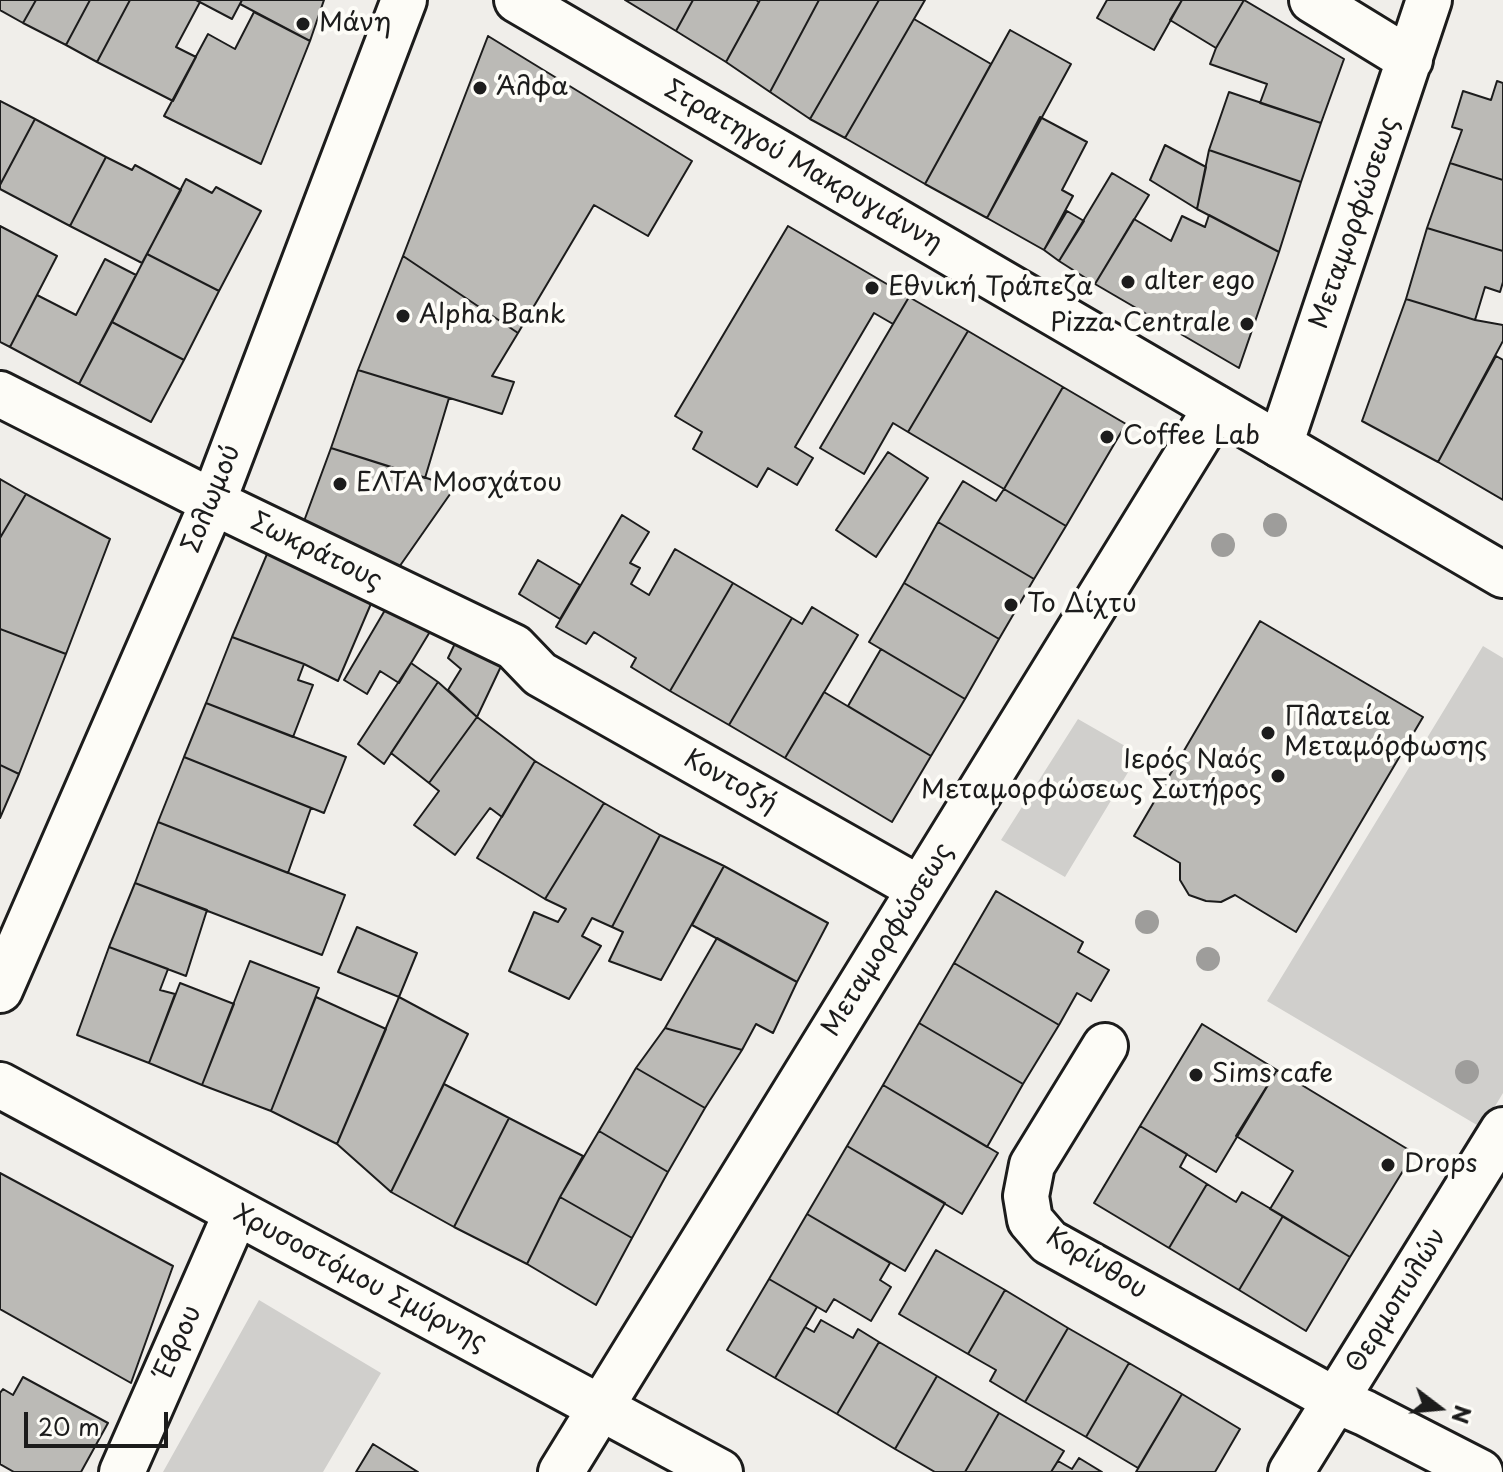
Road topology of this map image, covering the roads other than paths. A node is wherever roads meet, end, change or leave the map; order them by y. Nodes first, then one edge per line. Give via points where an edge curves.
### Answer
1 (404, 0) edge
2 (517, 0) edge
3 (1312, 0) edge
4 (1429, 0) edge
5 (1410, 60) junction
6 (0, 394) edge
7 (1216, 408) junction
8 (1280, 445) junction
9 (213, 502) junction
10 (1503, 575) edge
11 (540, 674) joint
12 (920, 889) junction
13 (0, 990) edge
14 (1105, 1046) dead end
15 (0, 1085) edge
16 (1503, 1130) edge
17 (236, 1213) junction
18 (1335, 1400) junction
19 (600, 1408) junction
20 (122, 1472) edge
21 (561, 1472) edge
22 (720, 1472) edge
23 (1291, 1472) edge
24 (1480, 1472) edge

1 - 9 street, Σολωμού
2 - 7 street, Στρατηγού Μακρυγιάννη
3 - 5 street
4 - 5 street, Μεταμορφώσεως
5 - 8 street, Μεταμορφώσεως
6 - 9 street, Σωκράτους
7 - 8 street, Στρατηγού Μακρυγιάννη
7 - 12 street, Μεταμορφώσεως
8 - 10 street, Στρατηγού Μακρυγιάννη
9 - 11 street, Σωκράτους via 514,647
9 - 13 street, Σολωμού
11 - 12 street, Κοντοζή
12 - 19 street, Μεταμορφώσεως
14 - 18 street, Κορίνθου via 1032,1165 1026,1196 1030,1220 1049,1242
15 - 17 street, Χρυσοστόμου Σμύρνης
16 - 18 street, Θερμοπυλών
17 - 19 street, Χρυσοστόμου Σμύρνης
17 - 20 street, Έβρου
18 - 23 street, Θερμοπυλών
18 - 24 street, Κορίνθου
19 - 21 street, Μεταμορφώσεως
19 - 22 street, Χρυσοστόμου Σμύρνης

